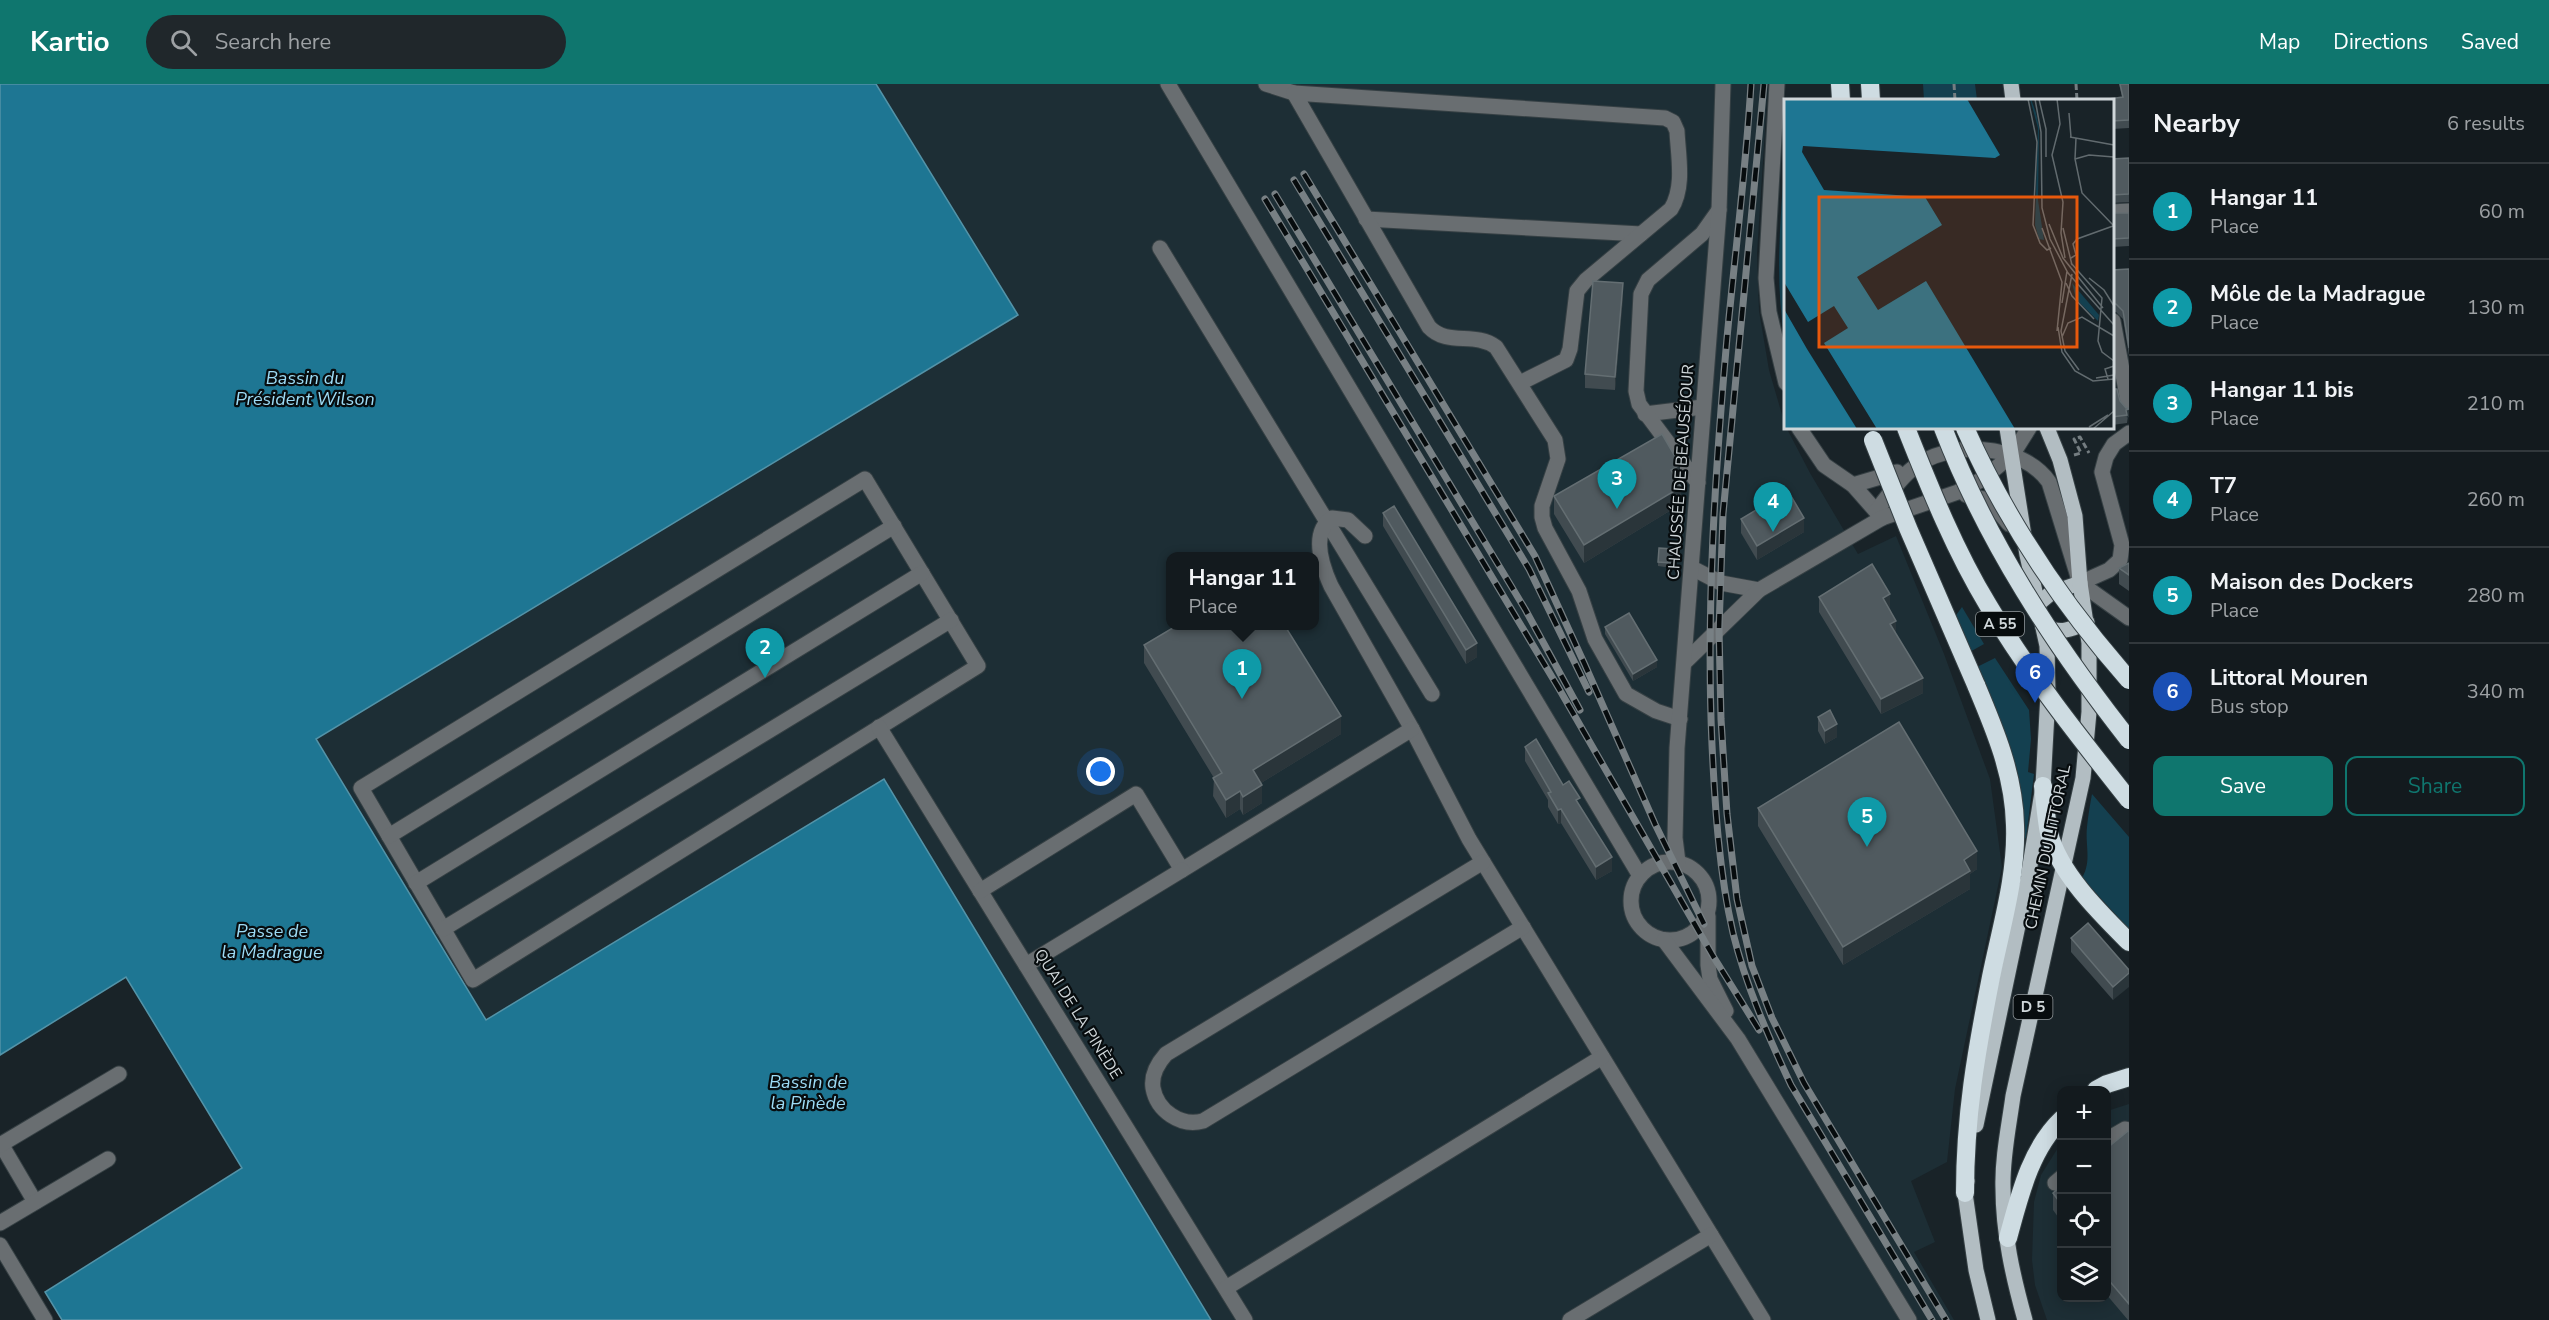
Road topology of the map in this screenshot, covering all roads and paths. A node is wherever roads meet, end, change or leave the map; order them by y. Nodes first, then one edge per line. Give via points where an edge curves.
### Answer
1 (1168, 84) edge
2 (1266, 84) edge
3 (1723, 84) edge
4 (1777, 84) edge
5 (1840, 84) edge
6 (1870, 84) edge
7 (1954, 84) edge
8 (2011, 84) edge
9 (2076, 84) edge
10 (1294, 93) junction
11 (1841, 99) edge
12 (1871, 99) edge
13 (1955, 99) edge
14 (2013, 99) edge
15 (2077, 99) edge
16 (1719, 210) junction
17 (2129, 211) edge
18 (2114, 212) edge
19 (1366, 219) junction
20 (1641, 234) junction
21 (1160, 248) dead end
22 (2114, 326) edge
23 (1784, 379) edge
24 (1520, 384) junction
25 (1703, 407) junction
26 (2129, 407) edge
27 (1645, 414) junction
28 (1800, 429) edge
29 (1905, 429) edge
30 (1943, 429) edge
31 (1965, 429) edge
32 (1966, 429) edge
33 (2007, 429) edge
34 (2028, 429) edge
35 (2047, 429) edge
36 (2129, 433) edge
37 (1871, 434) edge
38 (2079, 447) dead end
39 (2085, 448) dead end
40 (1946, 451) junction
41 (2012, 455) junction
42 (1912, 468) junction
43 (1698, 483) junction
44 (1853, 485) junction
45 (1958, 492) junction
46 (1879, 514) junction
47 (1327, 522) junction
48 (894, 526) junction
49 (1365, 536) dead end
50 (2027, 555) junction
51 (1692, 568) junction
52 (922, 573) junction
53 (2080, 584) junction
54 (1759, 590) junction
55 (2038, 604) junction
56 (2129, 618) edge
57 (951, 620) junction
58 (2087, 622) junction
59 (2043, 627) junction
60 (2090, 643) junction
61 (1685, 662) junction
62 (2129, 674) edge
63 (2129, 680) edge
64 (1432, 694) dead end
65 (1680, 719) junction
66 (879, 727) junction
67 (1412, 729) junction
68 (2129, 740) edge
69 (2043, 786) junction
70 (2129, 800) edge
71 (389, 836) junction
72 (1483, 862) junction
73 (1678, 862) junction
74 (2064, 864) junction
75 (1182, 870) junction
76 (1640, 876) junction
77 (417, 883) junction
78 (980, 891) junction
79 (1708, 915) junction
80 (1523, 927) junction
81 (443, 929) junction
82 (1664, 940) junction
83 (2129, 942) edge
84 (1026, 965) junction
85 (1738, 1039) junction
86 (1602, 1057) junction
87 (118, 1074) dead end
88 (2129, 1077) edge
89 (2103, 1086) edge
90 (2057, 1125) edge
91 (2129, 1130) edge
92 (2111, 1137) edge
93 (1, 1144) edge
94 (108, 1158) dead end
95 (1965, 1193) junction
96 (35, 1202) junction
97 (0, 1223) edge
98 (1711, 1235) junction
99 (2008, 1239) junction
100 (0, 1245) edge
101 (1226, 1288) junction
102 (45, 1320) edge
103 (1245, 1320) edge
104 (1569, 1320) edge
105 (1763, 1320) edge
106 (1909, 1320) edge
107 (1988, 1320) edge
108 (2025, 1320) edge

1 - 76 street
2 - 10 street
3 - 16 street, CHAUSSÉE DE BEAUSÉJOUR
4 - 23 street via 1766,278 1768,312
5 - 11 highway
6 - 12 highway
7 - 13 path
8 - 14 main road
9 - 15 path
10 - 19 street
10 - 20 street via 1665,118 1673,122 1677,131 1679,191 1671,209
16 - 25 street, CHAUSSÉE DE BEAUSÉJOUR
16 - 27 street via 1702,234 1648,280 1641,294 1636,391
17 - 18 street
19 - 20 street
19 - 24 street via 1430,327 1445,338 1480,338 1497,347
20 - 24 street via 1576,291 1566,360
21 - 47 street
22 - 26 street
24 - 65 street via 1558,449 1542,517 1580,591 1595,639 1626,694
25 - 27 street
25 - 43 street, CHAUSSÉE DE BEAUSÉJOUR
27 - 43 street
28 - 44 street via 1824,465
29 - 70 highway, A 55, bridge via 1955,544 1988,605 2057,709
30 - 68 highway, A 55, bridge via 1989,533 2019,585
31 - 40 street
32 - 63 highway, bridge via 2018,533 2066,602
33 - 41 main road, CHEMIN DU LITTORAL / D 5
34 - 41 street
35 - 53 main road, CHEMIN DU LITTORAL / D 5 via 2075,516
36 - 53 street via 2114,444 2102,472 2122,545 2120,560
37 - 95 highway, bridge via 1976,685 2011,784 2015,844 1970,1089
38 - 39 path via 2074,439 2080,437
40 - 41 street
40 - 42 street
41 - 45 street via 1988,476
41 - 50 main road, CHEMIN DU LITTORAL / D 5
41 - 53 street via 2041,471 2049,482
42 - 44 street
42 - 46 street
43 - 51 street, CHAUSSÉE DE BEAUSÉJOUR
44 - 46 street
45 - 46 street
45 - 50 street via 1989,500
46 - 54 street
47 - 49 street via 1348,520
47 - 64 street
47 - 67 street via 1320,533 1326,576
48 - 52 street
48 - 71 street
48 - 71 street via 865,479 361,788
50 - 55 main road, CHEMIN DU LITTORAL / D 5
51 - 54 street via 1720,583
51 - 61 street, CHAUSSÉE DE BEAUSÉJOUR
52 - 57 street
52 - 77 street
53 - 55 main road via 2051,592
53 - 56 street
53 - 58 main road, CHEMIN DU LITTORAL / D 5
54 - 61 street
55 - 59 main road, CHEMIN DU LITTORAL / D 5
57 - 66 street via 978,666
57 - 81 street
58 - 59 main road via 2060,633
58 - 60 main road, CHEMIN DU LITTORAL / D 5
59 - 69 main road, CHEMIN DU LITTORAL / D 5 via 2048,694
60 - 62 highway
60 - 74 main road, CHEMIN DU LITTORAL / D 5 via 2090,712 2083,778
61 - 65 street, CHAUSSÉE DE BEAUSÉJOUR
65 - 73 street, CHAUSSÉE DE BEAUSÉJOUR via 1675,838
66 - 78 street, QUAI DE LA PINÈDE
66 - 81 street via 473,980
67 - 72 street
67 - 75 street
69 - 74 highway via 2049,835
69 - 95 main road, CHEMIN DU LITTORAL / D 5
71 - 77 street
72 - 80 street
72 - 80 street via 1167,1054 1154,1077 1158,1101 1181,1121 1203,1121
73 - 76 street via 1660,863
73 - 79 street via 1701,876 1709,895
74 - 83 highway via 2087,900
74 - 99 main road, CHEMIN DU LITTORAL / D 5 via 2007,1139 2002,1188
75 - 78 street via 1136,794
75 - 84 street
76 - 82 street via 1631,897 1636,920 1653,936
77 - 81 street
78 - 84 street, QUAI DE LA PINÈDE
79 - 82 street via 1688,937
79 - 85 street via 1710,979
80 - 86 street
82 - 85 street
84 - 101 street, QUAI DE LA PINÈDE
85 - 106 street
86 - 98 street
86 - 101 street
87 - 93 street
88 - 89 highway
90 - 99 highway via 2033,1161
91 - 92 street
93 - 96 street
94 - 96 street
95 - 107 main road, D 5
96 - 97 street
98 - 104 street
98 - 105 street
99 - 108 main road, D 5 via 2012,1274
100 - 102 street
101 - 103 street, QUAI DE LA PINÈDE

